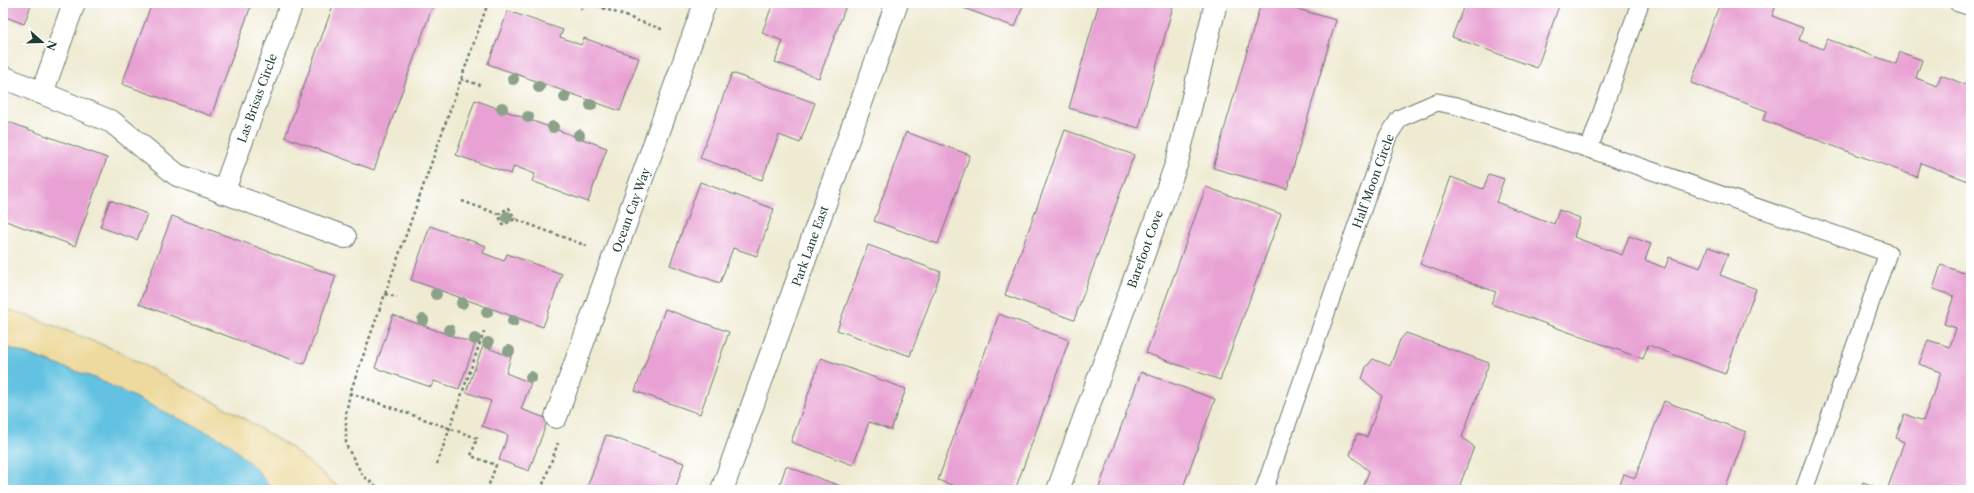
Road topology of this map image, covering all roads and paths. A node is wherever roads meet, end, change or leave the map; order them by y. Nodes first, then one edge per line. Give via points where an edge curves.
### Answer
1 (74, 3) edge
2 (292, 3) edge
3 (488, 3) edge
4 (578, 3) edge
5 (592, 3) edge
6 (705, 3) edge
7 (897, 3) edge
8 (1216, 3) edge
9 (1640, 3) edge
10 (1958, 3) edge
11 (1971, 8) edge
12 (664, 30) dead end
13 (3, 77) edge
14 (461, 79) junction
15 (480, 85) dead end
16 (42, 93) junction
17 (1589, 149) junction
18 (223, 192) junction
19 (462, 201) dead end
20 (498, 214) junction
21 (515, 219) junction
22 (345, 237) dead end
23 (587, 246) dead end
24 (385, 294) junction
25 (397, 297) dead end
26 (485, 329) dead end
27 (350, 393) junction
28 (556, 417) dead end
29 (450, 428) junction
30 (559, 442) dead end
31 (436, 464) dead end
32 (381, 490) edge
33 (487, 490) edge
34 (541, 490) edge
35 (722, 490) edge
36 (1058, 490) edge
37 (1264, 490) edge
38 (1804, 490) edge

1 - 16 street
2 - 18 street, Las Brisas Circle
3 - 14 path
4 - 5 path via 581,9
5 - 12 path
6 - 28 street, Ocean Cay Way
7 - 35 street, Park Lane East
8 - 36 street, Barefoot Cove via 1177,162
9 - 17 lane
10 - 11 lane
13 - 16 street
14 - 15 path
14 - 24 path
16 - 18 street via 112,122 177,175
17 - 37 lane, Half Moon Circle via 1444,103 1437,102 1400,118 1388,136
17 - 38 lane, Half Moon Circle via 1888,252
18 - 22 street
19 - 20 path
20 - 21 path via 509,208
20 - 21 path via 503,225
21 - 23 path
24 - 25 path
24 - 27 path
26 - 29 path
27 - 29 path
27 - 32 path via 346,414 346,445 363,476
29 - 31 path
29 - 33 path via 477,438 470,456 496,465
30 - 34 path

